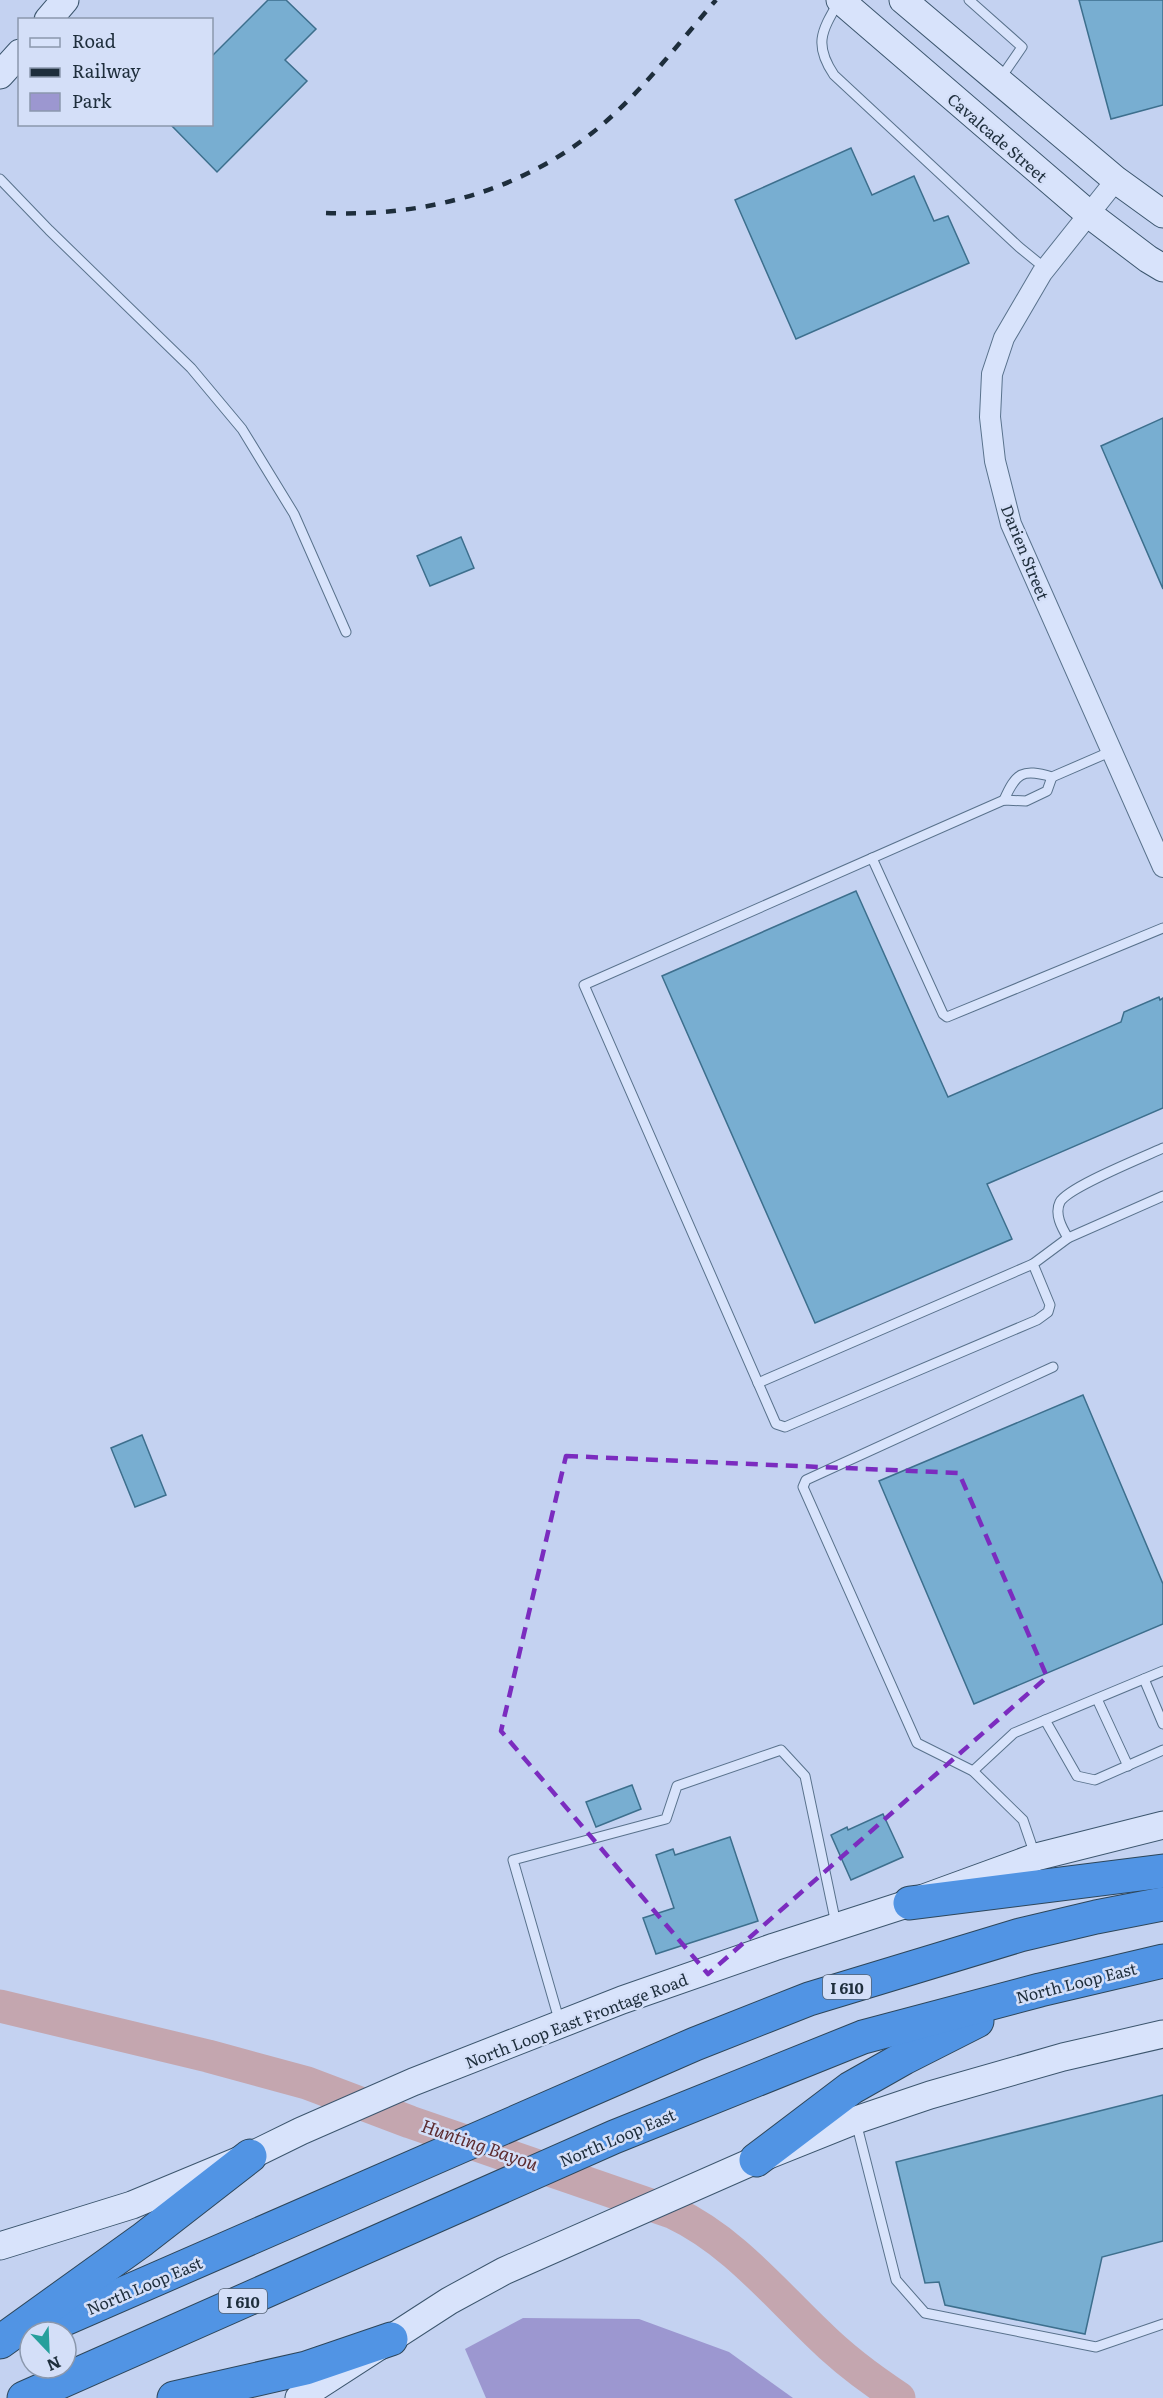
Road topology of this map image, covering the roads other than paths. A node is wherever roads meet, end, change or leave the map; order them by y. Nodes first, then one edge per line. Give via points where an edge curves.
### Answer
1 (65, 0) edge
2 (839, 0) edge
3 (903, 0) edge
4 (969, 0) edge
5 (50, 18) edge
6 (18, 55) edge
7 (0, 75) edge
8 (998, 81) junction
9 (0, 179) edge
10 (1116, 180) junction
11 (1163, 214) edge
12 (1090, 216) junction
13 (1046, 268) junction
14 (1163, 268) edge
15 (346, 632) dead end
16 (1112, 752) junction
17 (1052, 777) junction
18 (1005, 800) junction
19 (872, 858) junction
20 (1163, 867) edge
21 (1163, 928) edge
22 (1163, 1148) edge
23 (1163, 1196) edge
24 (1068, 1238) junction
25 (1033, 1264) junction
26 (1053, 1367) dead end
27 (758, 1383) junction
28 (1163, 1671) edge
29 (1144, 1679) junction
30 (1096, 1699) junction
31 (1045, 1720) junction
32 (1163, 1724) edge
33 (1163, 1750) edge
34 (1128, 1766) junction
35 (973, 1771) junction
36 (1163, 1825) edge
37 (1036, 1857) junction
38 (1163, 1871) edge
39 (910, 1903) junction
40 (1163, 1904) edge
41 (836, 1926) junction
42 (1163, 1961) edge
43 (1040, 1990) junction
44 (560, 2024) junction
45 (1163, 2034) edge
46 (856, 2120) junction
47 (250, 2156) junction
48 (756, 2160) junction
49 (0, 2246) edge
50 (62, 2320) edge
51 (1163, 2324) edge
52 (18, 2339) edge
53 (391, 2339) junction
54 (0, 2342) edge
55 (0, 2347) edge
56 (24, 2398) edge
57 (174, 2398) edge
58 (300, 2398) edge

1 - 5 main road
2 - 12 main road, Cavalcade Street
2 - 13 lane via 825,28 821,49 834,75
3 - 8 main road
4 - 8 lane via 1022,47
6 - 7 main road
8 - 10 main road
9 - 15 lane via 191,368 242,429 294,514
10 - 11 main road
10 - 12 street, Darien Street
12 - 13 street, Darien Street
12 - 14 main road, Cavalcade Street
13 - 16 street, Darien Street via 1004,338 992,375 990,417 995,461 1011,524
16 - 17 lane
16 - 20 street, Darien Street
17 - 18 lane via 1047,791 1026,801
17 - 18 lane via 1036,772 1024,774 1013,780
18 - 19 lane
19 - 21 lane via 947,1017
19 - 27 lane via 584,985
22 - 24 lane via 1076,1189 1061,1201 1060,1223
23 - 24 lane
24 - 25 lane
25 - 27 lane
25 - 27 lane via 1050,1305 1048,1312 1037,1320 784,1427 776,1424
26 - 35 lane via 806,1480 803,1487 917,1743
28 - 29 lane
29 - 30 lane
29 - 32 lane
30 - 31 lane
30 - 34 lane
31 - 34 lane via 1077,1776 1095,1780
31 - 35 lane via 1014,1733
33 - 34 lane
35 - 37 lane via 1023,1820
36 - 37 main road, North Loop East Frontage Road
37 - 39 main road, North Loop East Frontage Road
38 - 39 highway
39 - 41 main road, North Loop East Frontage Road
40 - 50 highway, North Loop East / I 610 via 1020,1935 809,1999 695,2044
41 - 44 main road, North Loop East Frontage Road
41 - 44 lane via 805,1776 781,1750 677,1786 666,1819 513,1860
42 - 43 highway, North Loop East / I 610
43 - 48 highway via 852,2088
43 - 56 highway, North Loop East / I 610 via 863,2037 614,2137
44 - 47 main road, North Loop East Frontage Road via 413,2082
45 - 46 main road via 1063,2057
46 - 48 main road
46 - 51 lane via 896,2280 925,2313 1096,2347
47 - 49 main road, North Loop East Frontage Road via 132,2205
47 - 54 highway
48 - 53 main road via 504,2271
52 - 55 highway
53 - 57 highway via 306,2368
53 - 58 main road

